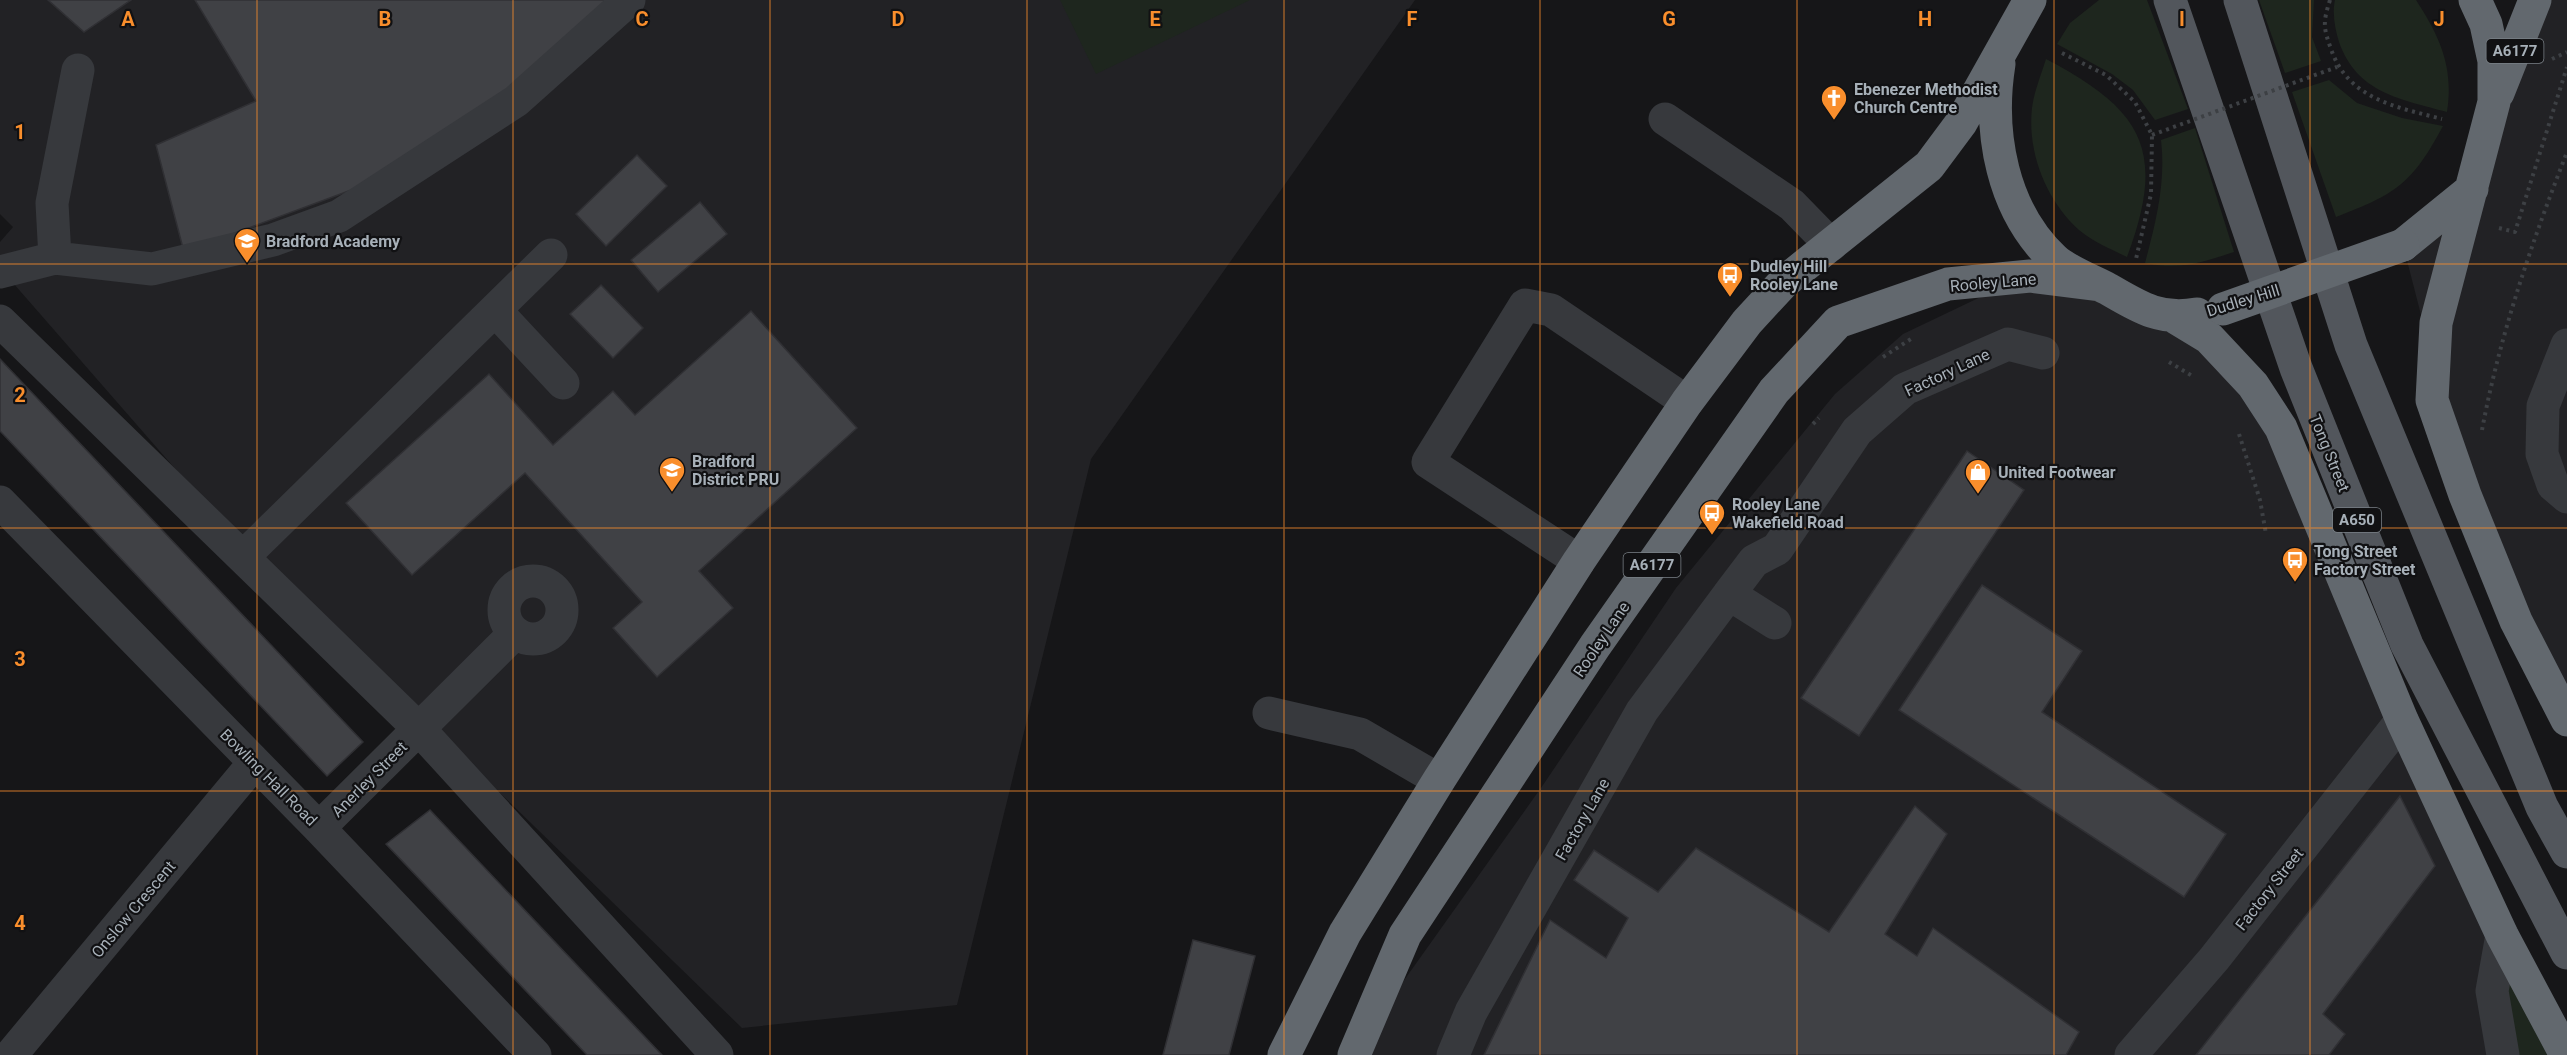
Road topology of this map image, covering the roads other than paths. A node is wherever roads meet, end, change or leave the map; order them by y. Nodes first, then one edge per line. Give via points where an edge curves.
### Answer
1 (629, 0) edge
2 (2030, 0) edge
3 (2170, 0) edge
4 (2240, 0) edge
5 (2475, 0) edge
6 (2535, 0) edge
7 (2001, 51) junction
8 (78, 70) dead end
9 (2494, 102) junction
10 (1665, 119) dead end
11 (2472, 189) junction
12 (1831, 245) junction
13 (551, 255) dead end
14 (55, 258) junction
15 (0, 272) edge
16 (2100, 285) junction
17 (495, 310) junction
18 (2176, 318) junction
19 (0, 321) edge
20 (2567, 345) edge
21 (2043, 353) dead end
22 (563, 383) dead end
23 (1687, 402) junction
24 (2567, 497) edge
25 (0, 502) edge
26 (243, 557) junction
27 (1579, 561) junction
28 (1729, 594) junction
29 (1775, 622) dead end
30 (515, 633) dead end
31 (1269, 713) dead end
32 (2566, 715) edge
33 (2402, 720) junction
34 (419, 729) junction
35 (254, 763) junction
36 (1439, 780) junction
37 (319, 828) junction
38 (2567, 852) edge
39 (2502, 935) junction
40 (2567, 953) edge
41 (11, 1055) edge
42 (535, 1055) edge
43 (717, 1055) edge
44 (1284, 1055) edge
45 (1354, 1055) edge
46 (1453, 1055) edge
47 (2131, 1055) edge
48 (2503, 1055) edge
49 (2566, 1055) edge

1 - 14 street via 516,101 339,216 273,240 152,269
2 - 7 highway, Dudley Hill
3 - 40 main road, Tong Street / A650 via 2296,368 2407,645
4 - 38 main road via 2351,345 2542,807
5 - 9 highway via 2486,24 2494,61
6 - 9 highway, A6177
7 - 12 highway via 1961,123 1929,166
7 - 16 highway, Dudley Hill via 1995,87 1996,125 2010,193 2027,225 2056,261
8 - 14 street via 52,203
9 - 11 highway
10 - 12 street via 1792,205
11 - 18 highway, Dudley Hill, bridge via 2403,245 2223,309
11 - 32 highway via 2436,323 2433,400 2465,495 2516,621
12 - 23 highway via 1784,282 1747,322
13 - 17 street
14 - 15 street
16 - 18 highway, Dudley Hill via 2142,309
16 - 45 highway, Rooley Lane / A6177 via 2030,276 1948,284 1838,322 1774,390 1589,656 1405,935
17 - 22 street
17 - 26 street
18 - 33 highway via 2209,338 2253,386 2281,428
19 - 26 street
20 - 24 street via 2543,406 2542,454 2553,485
21 - 28 street, Factory Lane via 2008,344 1905,389 1857,431 1777,549 1754,561
23 - 27 highway
23 - 27 street via 1551,310 1525,305 1428,462
25 - 35 street, Bowling Hall Road
26 - 34 street
27 - 36 highway
28 - 29 street
28 - 46 street, Factory Lane via 1642,711 1471,1012
30 - 34 street, Anerley Street
31 - 36 street via 1360,734
33 - 39 highway
33 - 47 street, Factory Street via 2214,959
34 - 37 street, Anerley Street
34 - 43 street
35 - 37 street, Bowling Hall Road
35 - 41 street, Onslow Crescent
36 - 44 highway via 1345,933
37 - 42 street, Bowling Hall Road
39 - 48 street via 2492,991
39 - 49 highway

